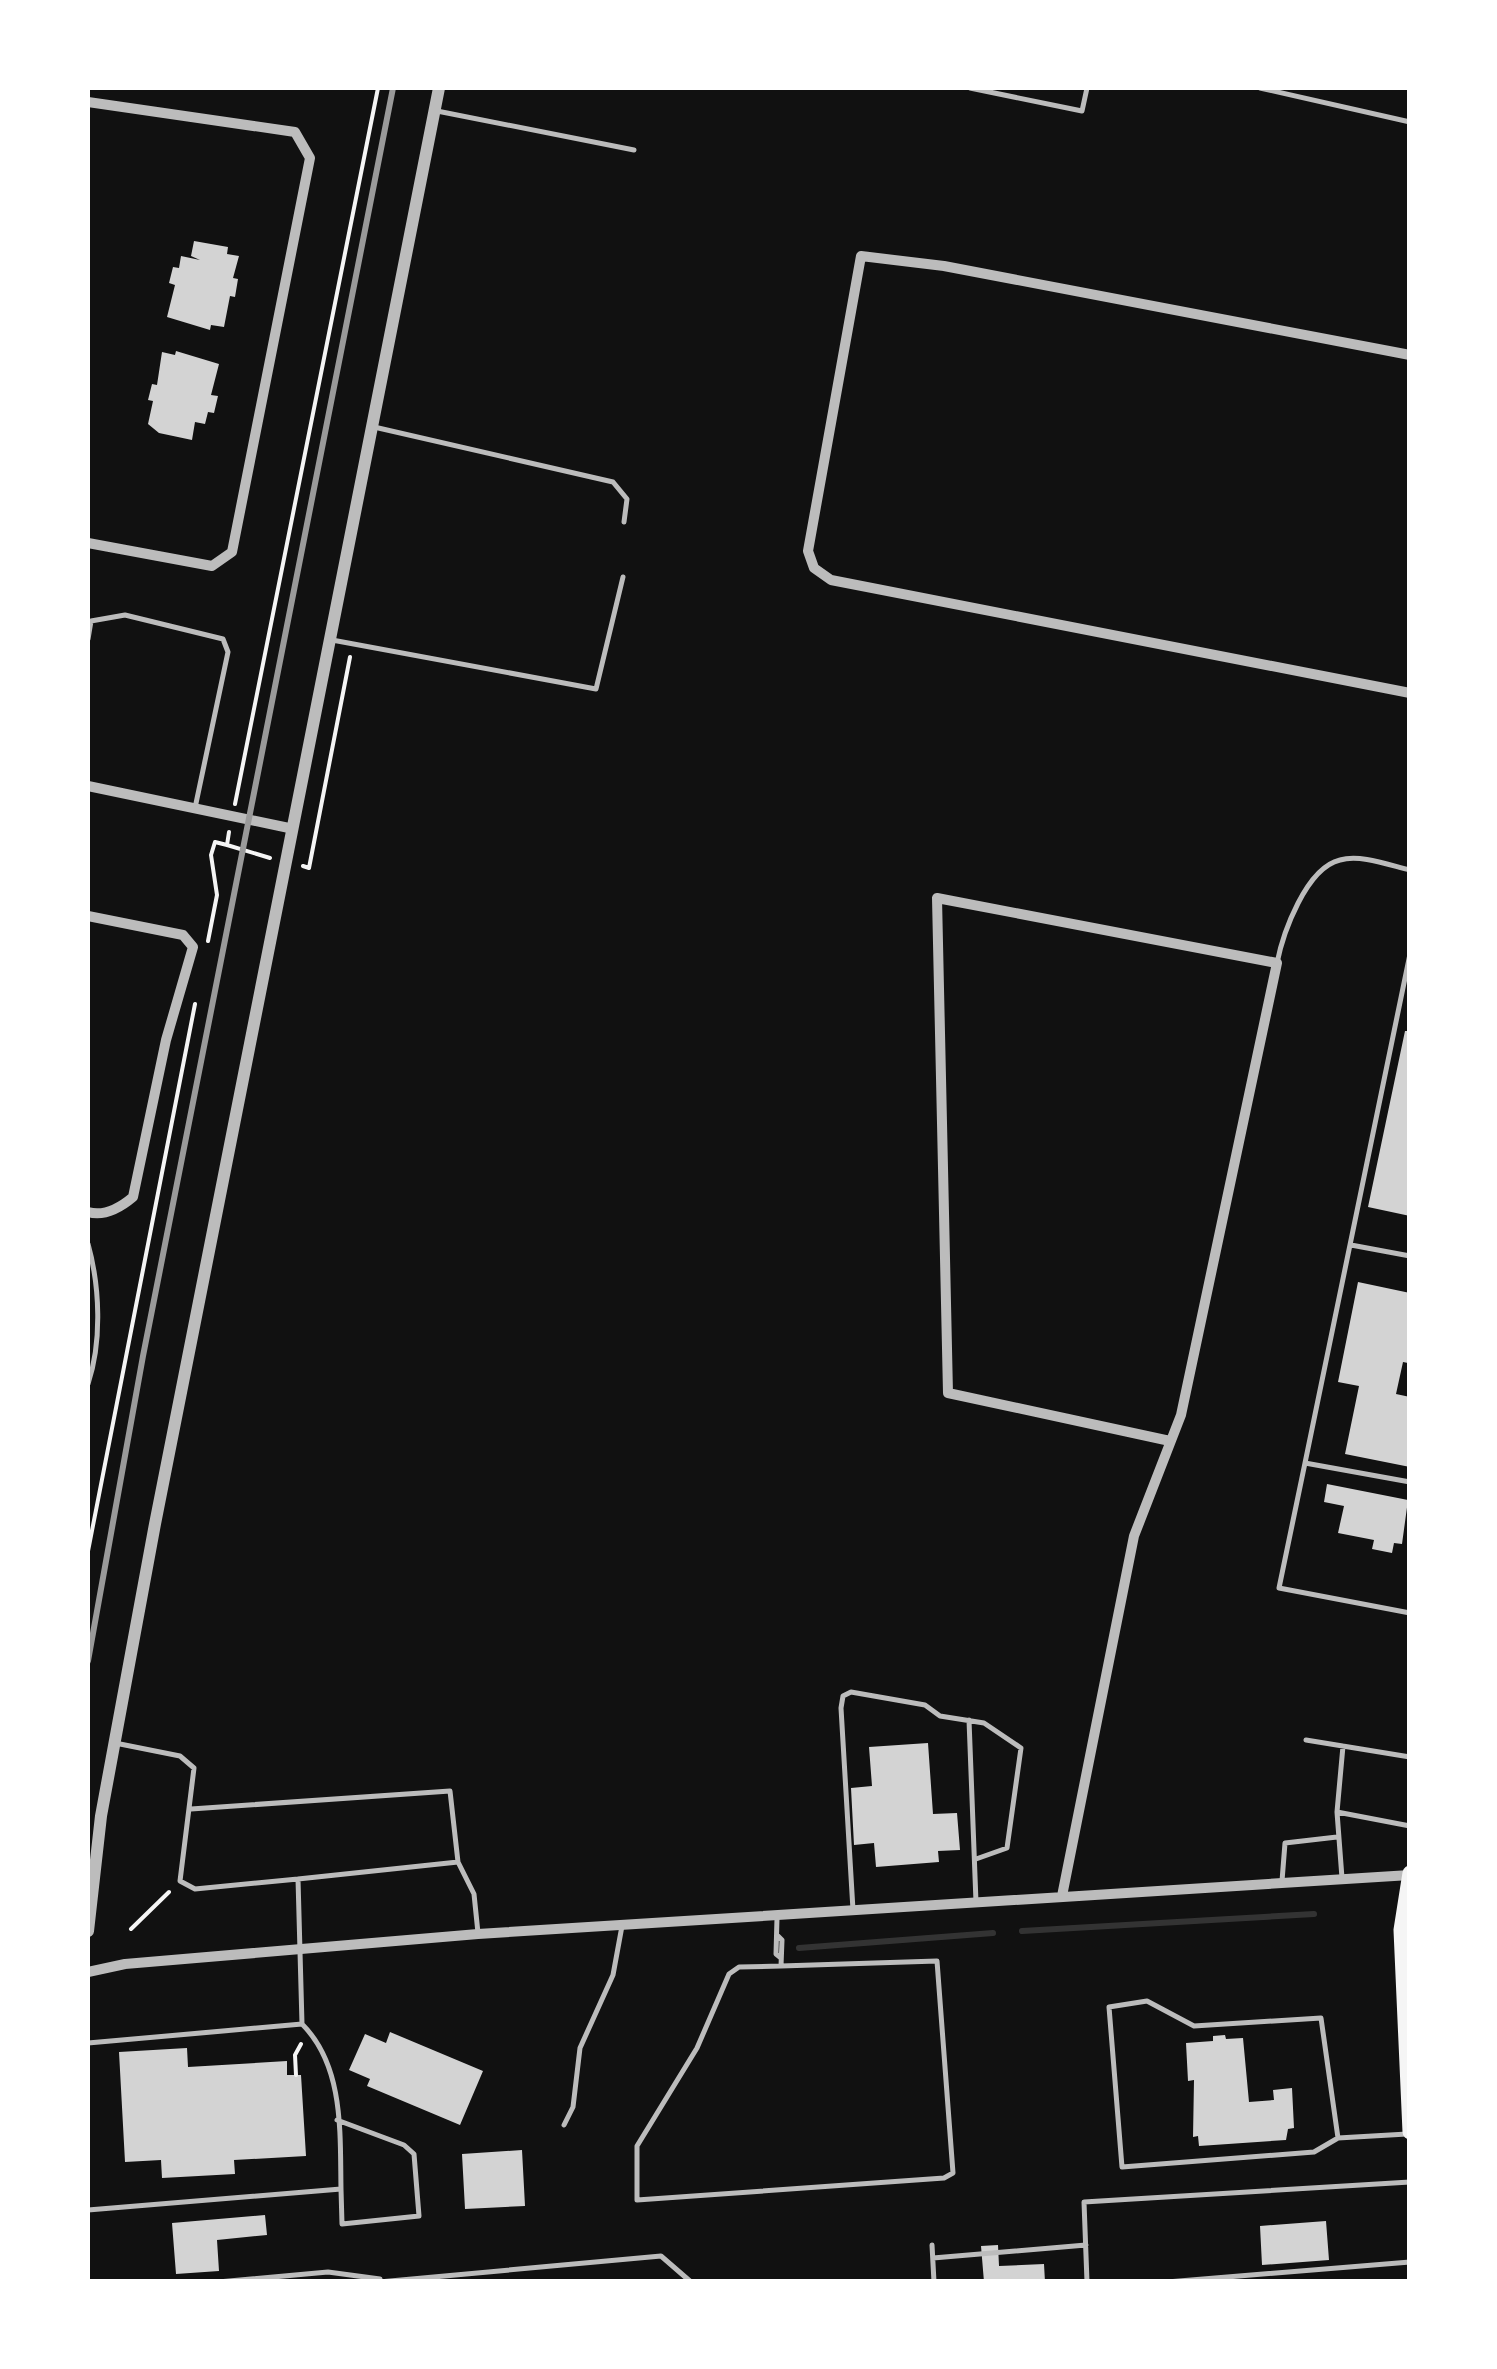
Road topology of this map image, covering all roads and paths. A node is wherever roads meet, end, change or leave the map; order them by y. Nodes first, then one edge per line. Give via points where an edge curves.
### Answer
1 (438, 88) edge
2 (970, 88) edge
3 (1087, 88) edge
4 (1260, 88) edge
5 (88, 102) edge
6 (434, 111) junction
7 (1410, 122) edge
8 (634, 150) dead end
9 (1410, 355) edge
10 (371, 426) junction
11 (624, 522) dead end
12 (88, 542) edge
13 (622, 577) dead end
14 (88, 639) edge
15 (329, 639) junction
16 (1410, 693) edge
17 (88, 786) edge
18 (195, 808) junction
19 (289, 828) junction
20 (1410, 870) edge
21 (88, 916) edge
22 (1410, 954) edge
23 (1277, 963) junction
24 (88, 1212) edge
25 (88, 1244) edge
26 (1350, 1245) junction
27 (1410, 1256) edge
28 (88, 1384) edge
29 (1170, 1440) junction
30 (1305, 1463) junction
31 (1410, 1482) edge
32 (1410, 1613) edge
33 (970, 1719) junction
34 (1306, 1740) dead end
35 (114, 1744) junction
36 (1344, 1746) junction
37 (1410, 1756) edge
38 (191, 1809) junction
39 (1337, 1812) junction
40 (1410, 1826) edge
41 (1337, 1837) junction
42 (976, 1859) junction
43 (458, 1862) junction
44 (1409, 1874) edge
45 (1342, 1878) junction
46 (298, 1879) junction
47 (180, 1881) junction
48 (1282, 1882) junction
49 (1062, 1896) junction
50 (976, 1902) junction
51 (854, 1910) junction
52 (777, 1915) junction
53 (622, 1926) junction
54 (131, 1928) dead end
55 (88, 1931) edge
56 (478, 1934) junction
57 (297, 1949) junction
58 (781, 1962) junction
59 (88, 1972) edge
60 (302, 2024) junction
61 (88, 2043) edge
62 (302, 2044) dead end
63 (296, 2075) dead end
64 (337, 2120) junction
65 (564, 2125) dead end
66 (1410, 2133) edge
67 (1338, 2138) junction
68 (1410, 2182) edge
69 (341, 2189) junction
70 (88, 2210) edge
71 (932, 2245) dead end
72 (1086, 2245) junction
73 (933, 2258) junction
74 (1410, 2262) edge
75 (380, 2280) edge
76 (218, 2282) edge
77 (691, 2282) edge
78 (934, 2282) edge
79 (1087, 2282) edge
80 (1167, 2282) edge

1 - 6 street
2 - 3 lane via 1082,110
4 - 7 lane
5 - 12 street via 295,132 310,158 232,552 212,566
6 - 8 lane
6 - 10 street
9 - 16 street via 862,256 808,551 814,568 831,580
10 - 11 lane via 613,482 627,498
10 - 15 street
13 - 15 lane via 596,689
14 - 18 lane via 91,621 125,614 223,639 228,652
15 - 19 street
17 - 18 street
18 - 19 street
19 - 35 street
20 - 23 lane via 1347,858 1326,867 1286,922
21 - 24 street via 184,935 193,947 133,1197 119,1209
22 - 26 lane
23 - 29 street via 1181,1415
23 - 29 street via 936,898 948,1393
25 - 28 lane via 96,1315
26 - 27 lane
26 - 30 lane
29 - 49 street via 1134,1536
30 - 31 lane
30 - 32 lane via 1279,1588
33 - 42 lane
33 - 42 lane via 1020,1748 1008,1848
33 - 51 lane via 852,1692 842,1696
34 - 36 lane
35 - 38 lane via 190,1761 196,1782
35 - 55 street
36 - 37 lane
36 - 39 lane
38 - 43 lane via 450,1791
38 - 47 lane
39 - 40 lane
39 - 41 lane
41 - 45 lane
41 - 48 lane via 1284,1843
42 - 50 lane
43 - 46 lane
43 - 56 lane via 474,1894
44 - 45 street
44 - 66 main road via 1401,1944
45 - 48 street
46 - 47 lane via 195,1888
46 - 57 lane
47 - 54 path
48 - 49 street
49 - 50 street
50 - 51 street
51 - 52 street
52 - 53 street
52 - 58 lane
53 - 56 street
53 - 65 lane via 613,1975 580,2048 573,2107
56 - 57 street
57 - 59 street
57 - 60 lane
58 - 58 lane via 728,1974 697,2048 638,2146 637,2200 953,2173 937,1960
60 - 61 lane
60 - 64 lane via 332,2064
62 - 63 path via 294,2055
64 - 69 lane
64 - 69 lane via 414,2154 419,2216 342,2224
66 - 67 lane
67 - 67 lane via 1321,2018 1194,2026 1146,2002 1108,2006 1122,2168 1314,2152
68 - 72 lane via 1084,2202
69 - 70 lane
71 - 73 lane
72 - 73 lane
72 - 79 lane
73 - 78 lane
74 - 80 lane
75 - 76 lane via 328,2272
75 - 77 lane via 661,2256

